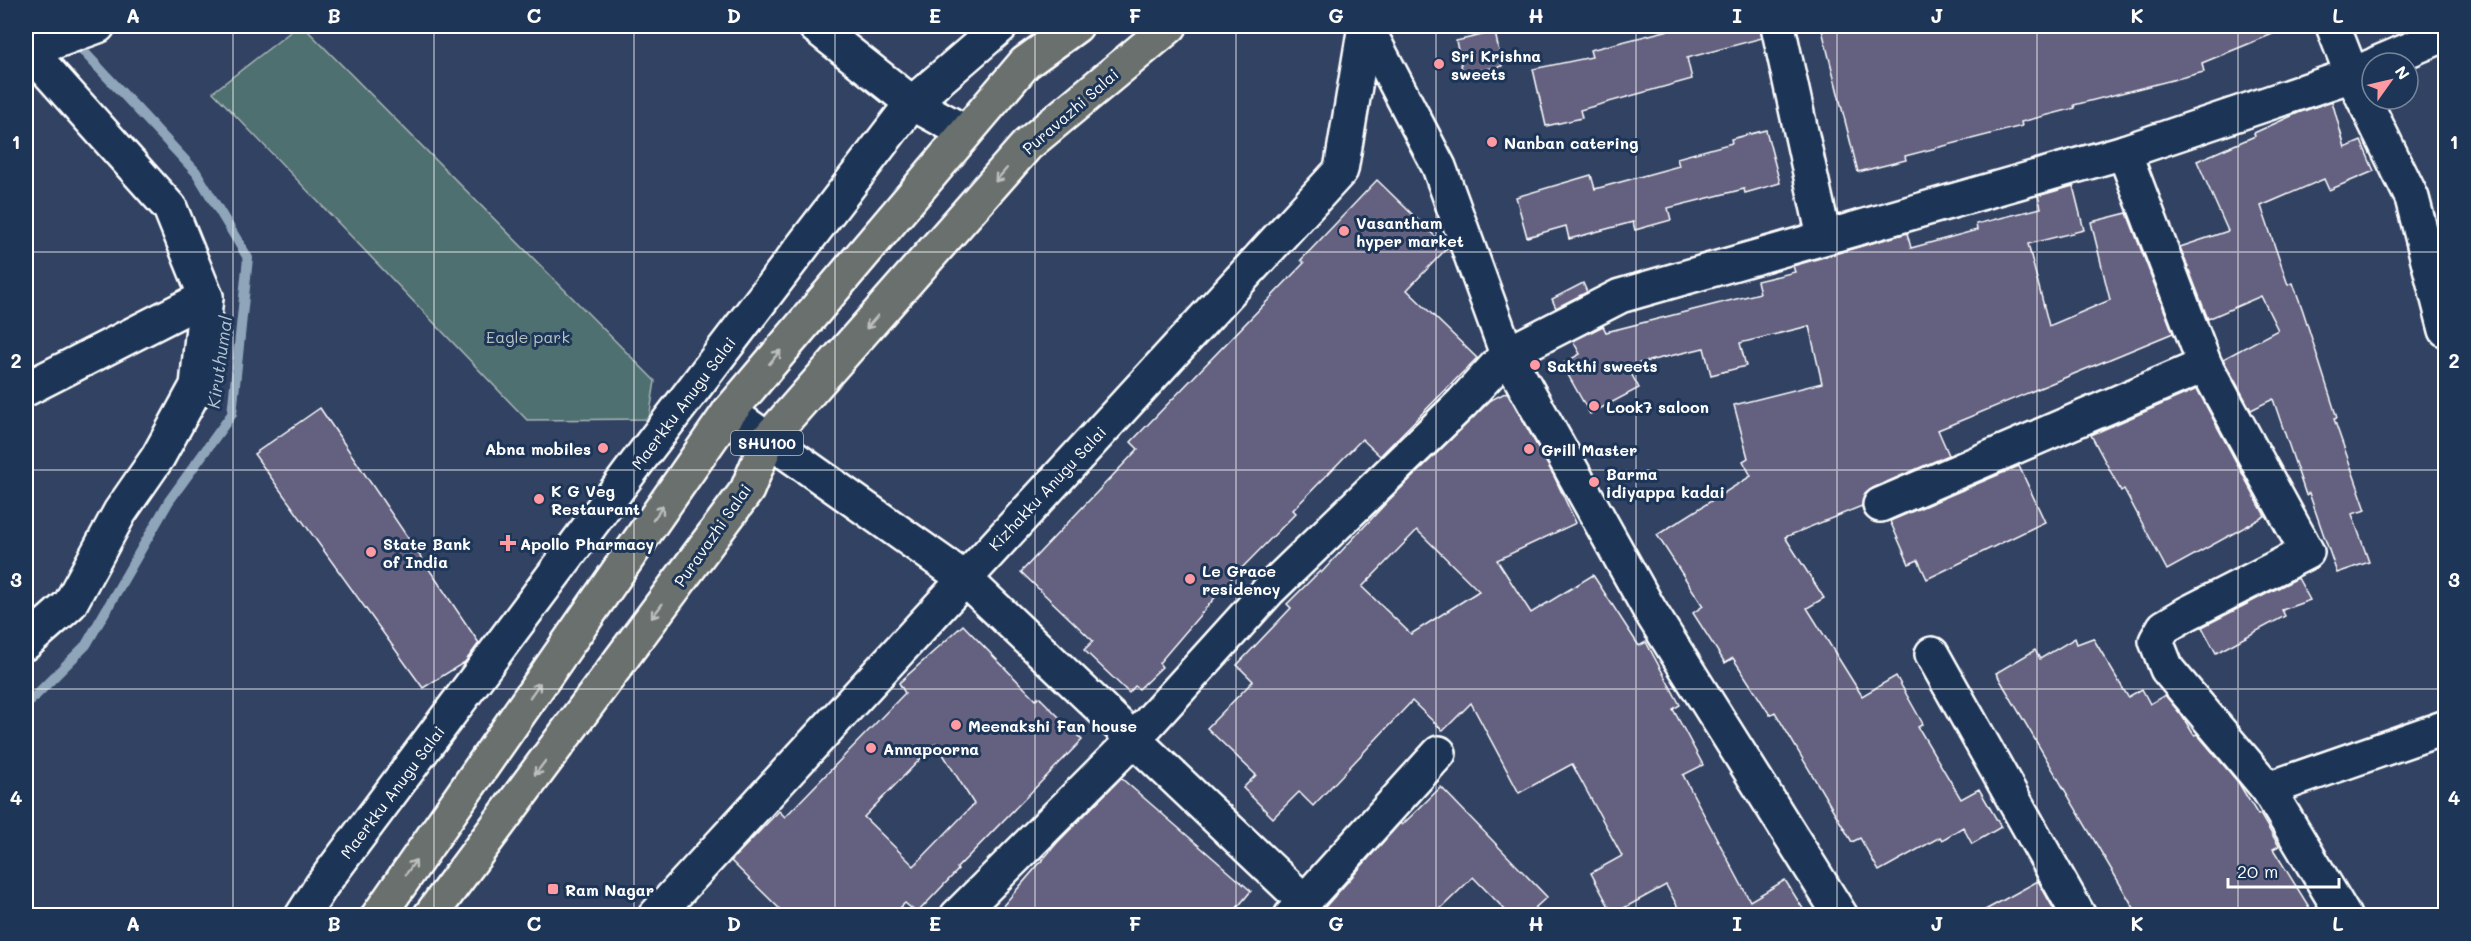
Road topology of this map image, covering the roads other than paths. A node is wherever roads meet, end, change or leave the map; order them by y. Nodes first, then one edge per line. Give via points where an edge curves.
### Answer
1 (98, 26) edge
2 (815, 26) edge
3 (1001, 26) edge
4 (1076, 26) edge
5 (1170, 26) edge
6 (1366, 26) edge
7 (1778, 26) edge
8 (2333, 26) edge
9 (2445, 34) edge
10 (27, 49) edge
11 (2406, 51) edge
12 (2360, 59) edge
13 (2360, 70) edge
14 (912, 103) junction
15 (2382, 111) edge
16 (965, 132) junction
17 (2124, 152) junction
18 (1824, 237) junction
19 (206, 297) junction
20 (2445, 330) edge
21 (1507, 354) junction
22 (2205, 365) junction
23 (26, 389) edge
24 (729, 412) junction
25 (768, 439) junction
26 (1880, 505) dead end
27 (964, 578) junction
28 (26, 643) edge
29 (1932, 654) dead end
30 (2445, 727) edge
31 (1134, 738) junction
32 (1439, 753) dead end
33 (2268, 789) junction
34 (1298, 909) edge
35 (433, 914) edge
36 (302, 915) edge
37 (378, 915) edge
38 (655, 915) edge
39 (957, 915) edge
40 (1841, 915) edge
41 (2079, 915) edge
42 (2344, 915) edge

1 - 10 street
2 - 14 street
3 - 14 street, Maerkku Anugu Salai
4 - 16 main road, SHU100 via 1025,63
5 -> 25 main road, Puravazhi Salai / SHU100 via 1027,145
6 - 21 street via 1439,167
6 - 27 street, Kizhakku Anugu Salai via 1341,170
7 - 18 street
8 - 12 street
9 - 11 street
10 - 19 street via 170,208
13 - 17 street
14 - 16 street
14 - 36 street, Maerkku Anugu Salai via 636,464
15 - 20 street via 2412,198
24 -> 16 main road, SHU100
17 - 18 street
17 - 22 street
18 - 21 street via 1620,296
19 - 23 street
19 - 28 street via 197,386 158,457 120,512 70,604
21 - 31 street via 1462,403 1269,590
21 - 40 street via 1649,609
22 - 26 street
22 - 33 street via 2307,552 2186,614 2164,627 2156,640 2168,669
24 - 25 street
37 -> 24 main road, SHU100
25 - 27 street
25 -> 35 main road, Puravazhi Salai / SHU100 via 747,490
27 - 31 street
27 - 38 street, Kizhakku Anugu Salai
29 - 41 street
30 - 33 street
31 - 34 street
31 - 39 street
32 - 34 street
33 - 42 street

